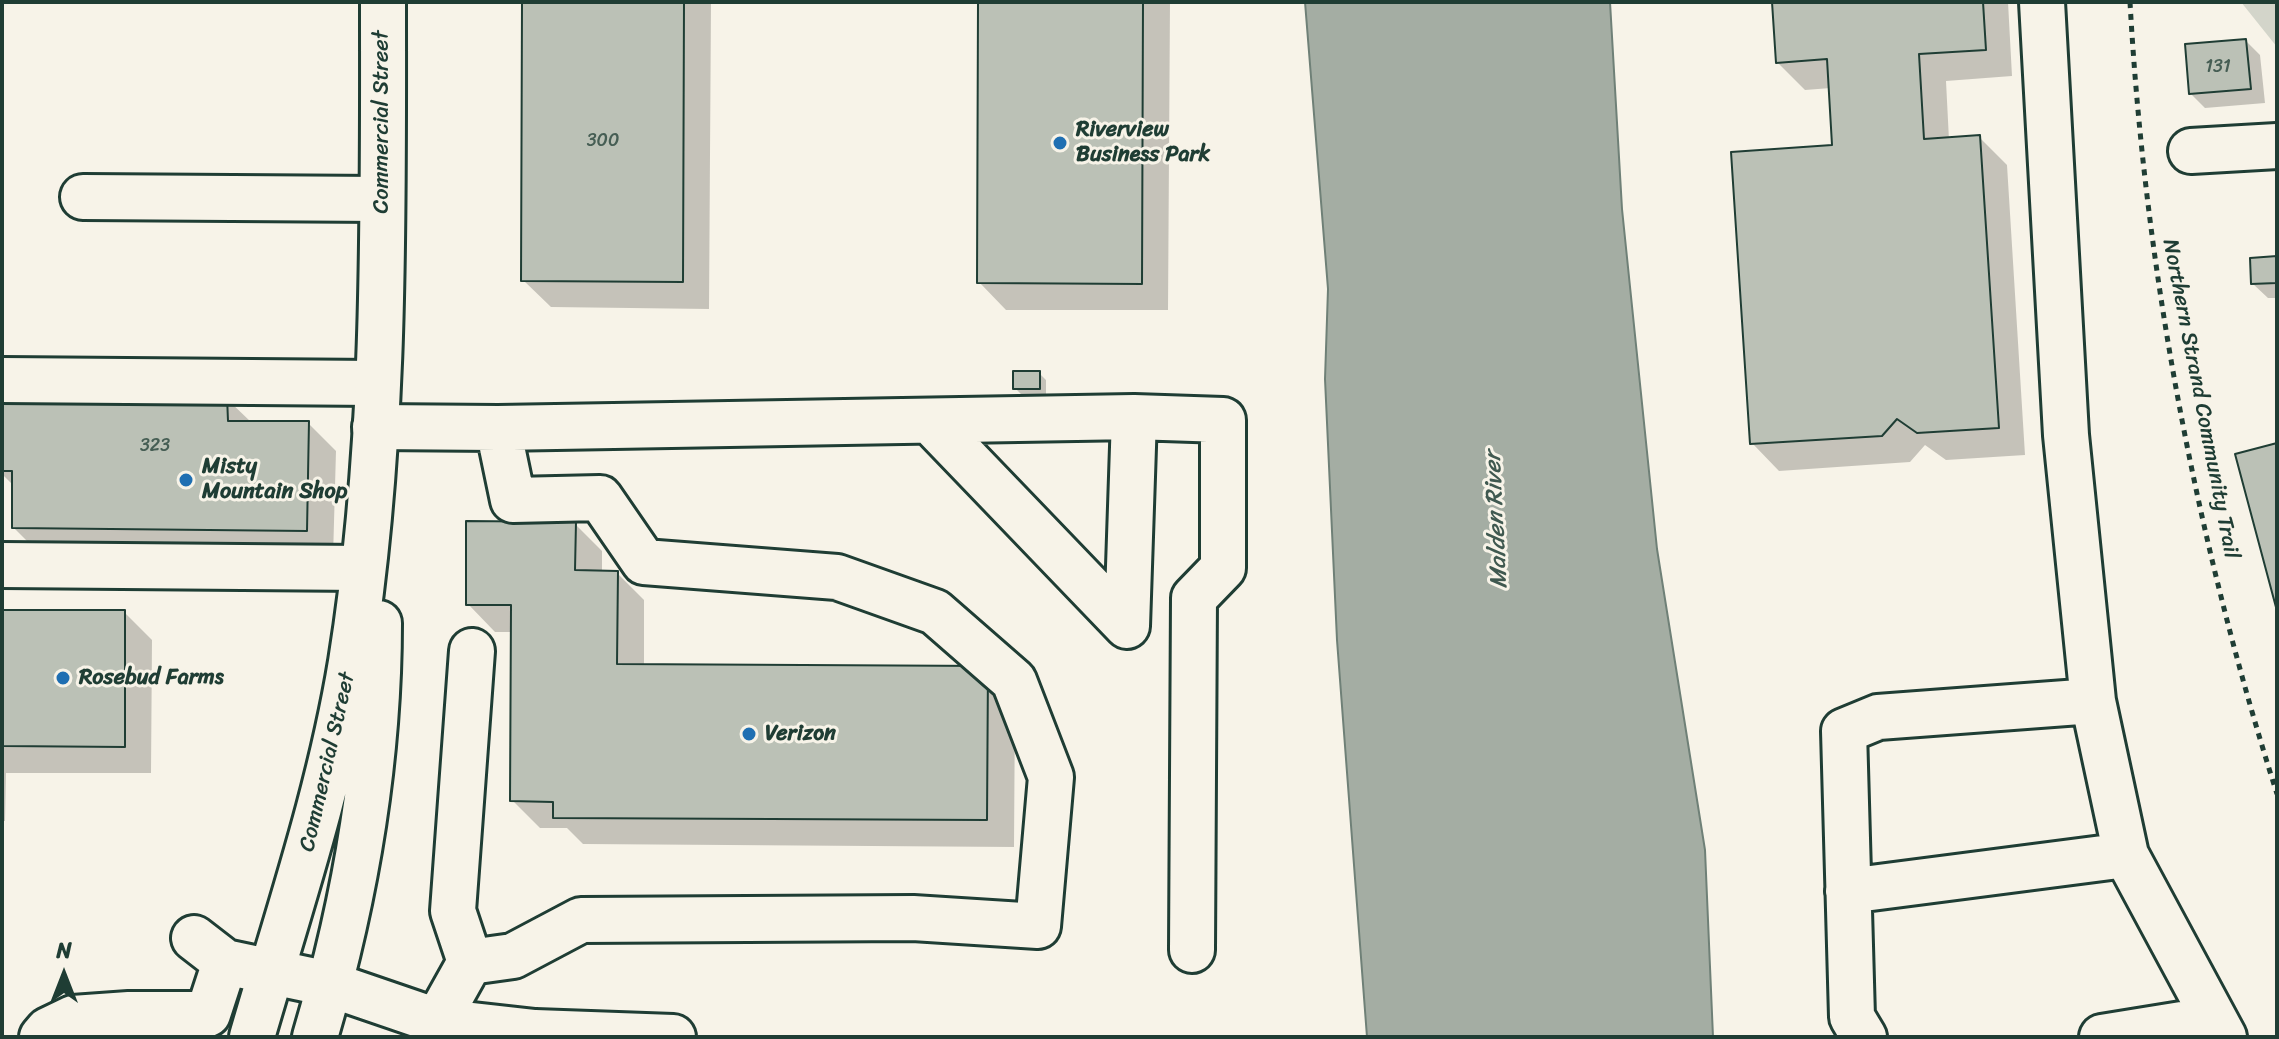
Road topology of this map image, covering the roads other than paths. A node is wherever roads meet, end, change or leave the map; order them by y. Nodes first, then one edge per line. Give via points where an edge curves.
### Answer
1 (383, 2) edge
2 (2042, 2) edge
3 (2277, 146) edge
4 (2191, 151) dead end
5 (83, 197) dead end
6 (382, 199) junction
7 (2, 380) edge
8 (377, 383) junction
9 (1134, 417) junction
10 (930, 421) junction
11 (375, 427) junction
12 (498, 428) junction
13 (374, 481) junction
14 (2, 565) edge
15 (363, 568) junction
16 (1127, 626) junction
17 (1194, 627) junction
18 (472, 651) dead end
19 (2093, 701) junction
20 (2126, 855) junction
21 (1848, 891) junction
22 (1192, 950) dead end
23 (470, 962) junction
24 (271, 973) junction
25 (329, 984) junction
26 (437, 1021) junction
27 (2219, 1028) edge
28 (487, 1032) edge
29 (42, 1037) edge
30 (252, 1037) edge
31 (315, 1037) edge
32 (673, 1037) edge
33 (1864, 1037) edge
34 (2102, 1037) edge

1 - 6 main road, Commercial Street
2 - 19 main road via 2066,435
3 - 4 main road
5 - 6 main road
6 - 8 main road, Commercial Street
7 - 8 main road
8 - 11 main road, Commercial Street
9 - 10 main road
9 - 16 main road
9 - 17 main road via 1223,420 1223,568 1194,598
10 - 12 main road
10 - 16 main road
11 - 12 main road
11 - 13 main road, Commercial Street
12 - 23 main road via 513,500 600,498 644,562 837,577 935,612 1014,681 1051,777 1038,926 913,918 581,920 513,956
13 - 15 main road, Commercial Street
13 - 25 main road, Commercial Street via 379,553 377,720 370,793
14 - 15 main road
15 - 24 main road, Commercial Street via 338,731
16 - 17 main road
17 - 22 main road
18 - 23 main road via 453,911
19 - 20 main road
19 - 21 main road via 1878,717 1844,731
20 - 21 main road
20 - 27 main road
21 - 33 main road via 1852,1017
23 - 26 main road
24 - 25 main road
24 - 29 main road via 209,950 208,1014 73,1018
24 - 30 main road, Commercial Street
25 - 26 main road
25 - 31 main road, Commercial Street
26 - 28 main road
27 - 34 main road
28 - 32 main road

